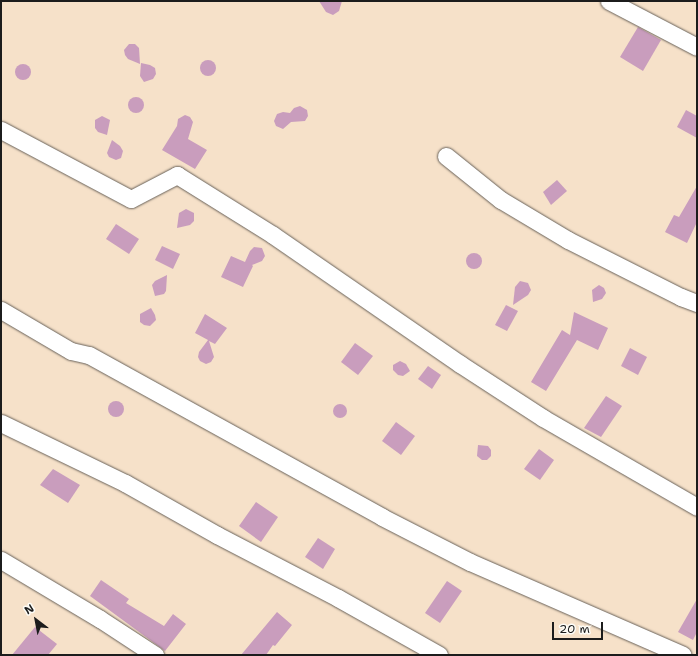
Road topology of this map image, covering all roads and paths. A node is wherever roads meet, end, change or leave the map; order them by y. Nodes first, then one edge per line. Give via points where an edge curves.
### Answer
1 (609, 1) edge
2 (697, 47) edge
3 (1, 130) edge
4 (446, 156) dead end
5 (697, 303) edge
6 (1, 310) edge
7 (1, 423) edge
8 (697, 507) edge
9 (1, 560) edge
10 (155, 655) edge
11 (439, 655) edge
12 (683, 655) edge

1 - 2 street
3 - 8 street via 131,199 177,175 273,235 543,418
4 - 5 street via 501,200 568,240
6 - 12 street via 71,351 89,355 382,517 464,558
7 - 11 street via 125,483 217,536 338,598
9 - 10 street

